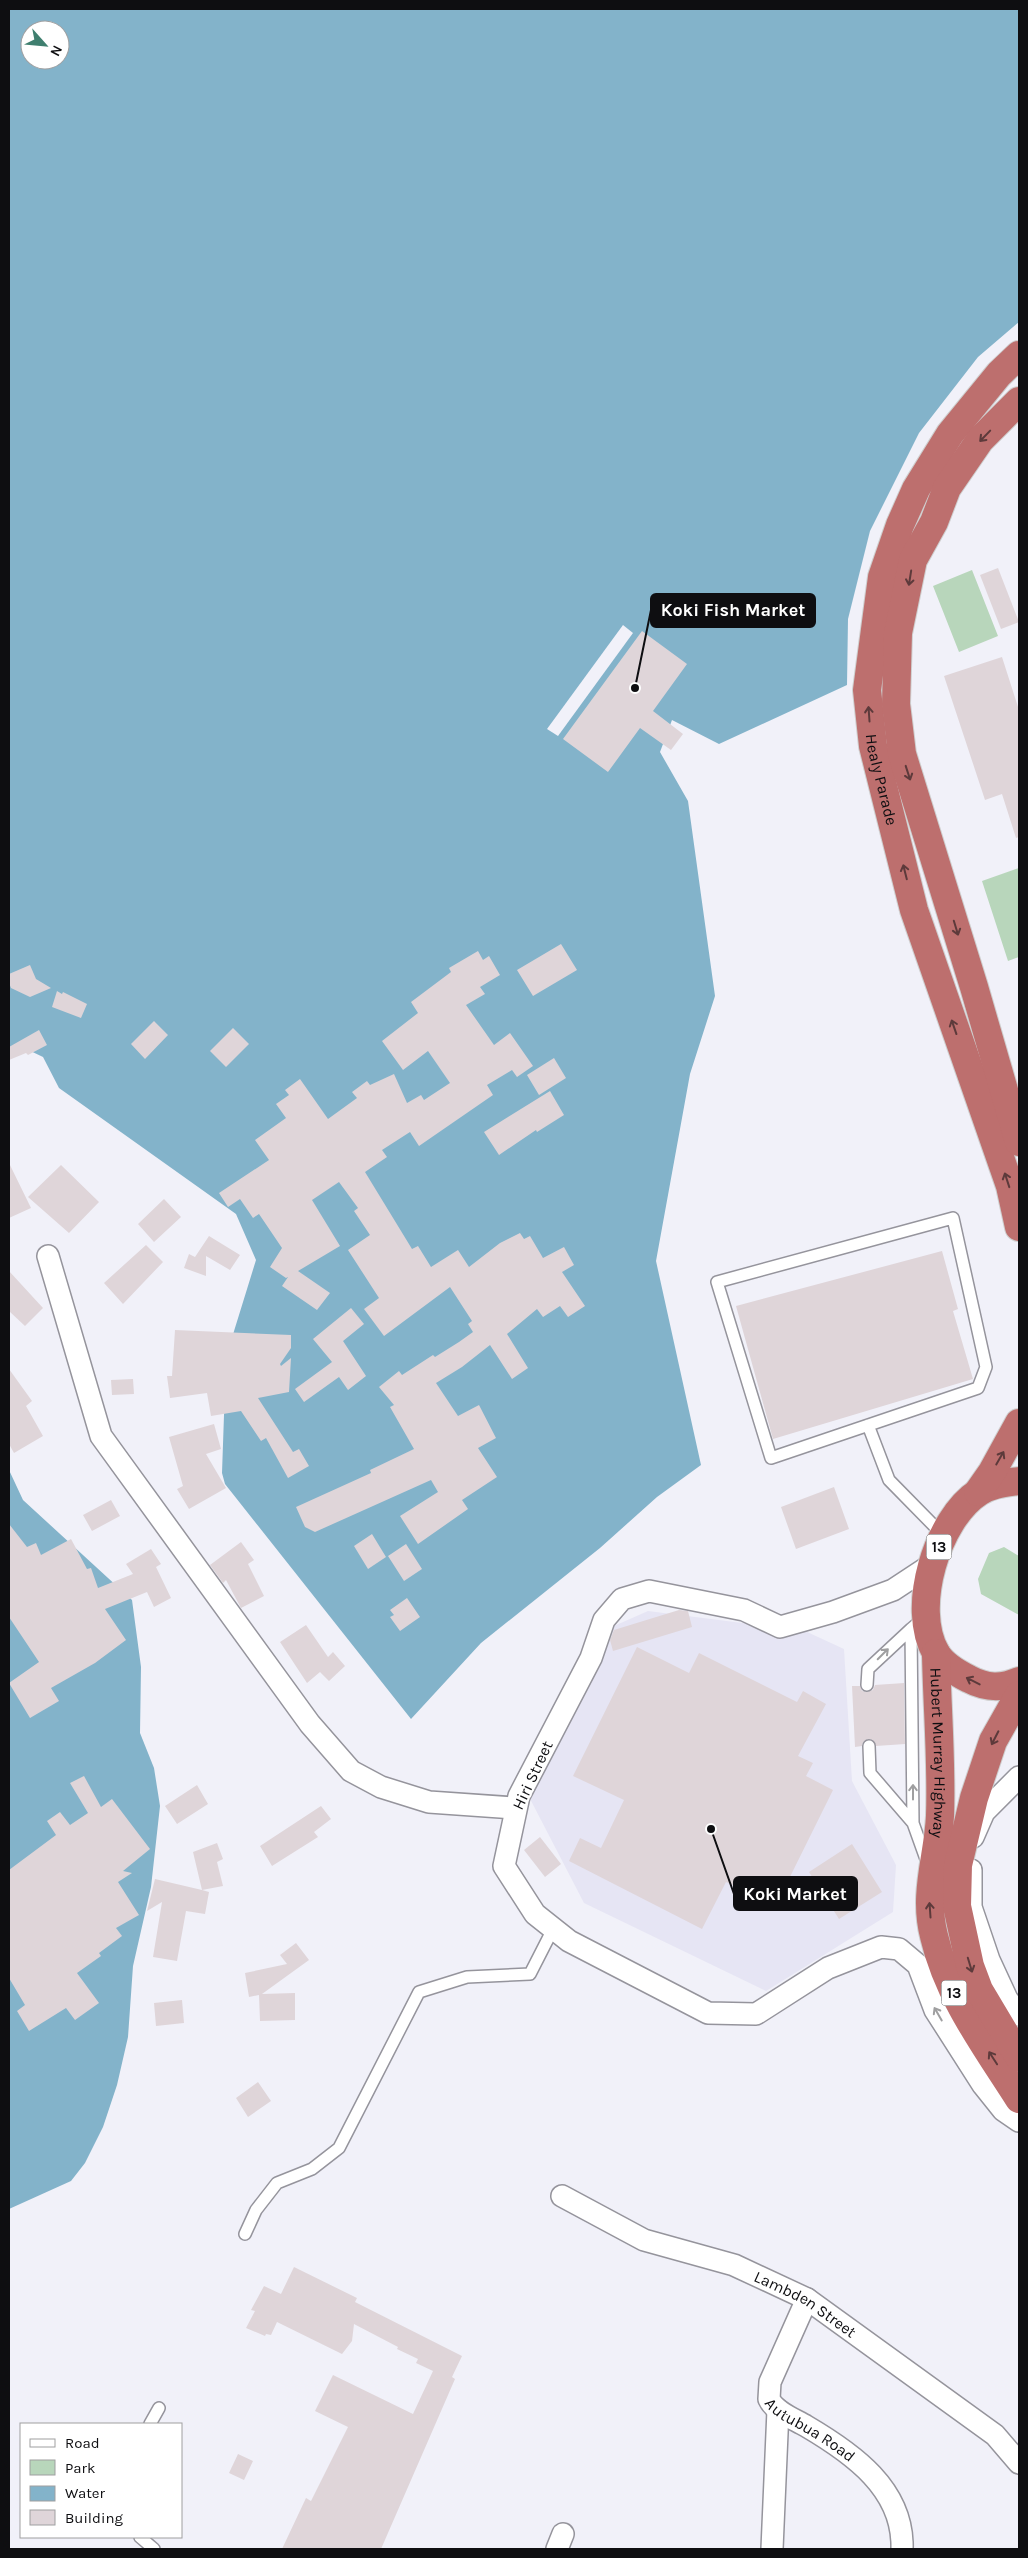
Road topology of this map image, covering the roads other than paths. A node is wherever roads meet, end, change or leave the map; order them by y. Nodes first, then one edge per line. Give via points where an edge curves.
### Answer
1 (1019, 355) edge
2 (1019, 402) edge
3 (1019, 1142) edge
4 (1019, 1227) edge
5 (48, 1256) dead end
6 (1019, 1423) edge
7 (868, 1425) junction
8 (1019, 1482) edge
9 (978, 1492) junction
10 (943, 1535) junction
11 (934, 1563) junction
12 (919, 1622) junction
13 (936, 1653) junction
14 (1019, 1681) edge
15 (867, 1685) dead end
16 (1019, 1695) edge
17 (870, 1746) dead end
18 (1019, 1778) edge
19 (515, 1808) junction
20 (913, 1823) junction
21 (931, 1873) junction
22 (553, 1929) junction
23 (1019, 2015) edge
24 (1019, 2058) edge
25 (1019, 2099) edge
26 (1019, 2121) edge
27 (562, 2196) dead end
28 (245, 2234) dead end
29 (807, 2299) junction
30 (159, 2408) dead end
31 (778, 2410) junction
32 (151, 2423) edge
33 (1019, 2463) edge
34 (141, 2538) edge
35 (154, 2549) edge
36 (772, 2549) edge
37 (902, 2549) edge

4 -> 1 highway, Healy Parade via 1010,1186 914,910 872,746 867,690 882,577 916,489 950,434 999,374
2 -> 3 highway, Healy Parade via 980,440 947,488 934,522 913,560 898,633 896,704 902,754
5 - 19 street via 101,1436 310,1724 351,1771 381,1787 429,1802
9 -> 6 highway
7 - 7 lane via 978,1388 986,1367 953,1218 717,1282 771,1458
7 - 10 lane via 889,1480
8 - 9 highway, Hubert Murray Highway / 13 via 994,1484
9 - 10 highway, Hubert Murray Highway / 13
10 - 11 highway, Hubert Murray Highway / 13
11 - 12 highway, Hubert Murray Highway / 13
11 - 19 street, Hiri Street via 893,1590 780,1628 744,1610 649,1591 622,1599 604,1620 591,1658
12 - 13 highway, Hubert Murray Highway / 13 via 927,1626
15 -> 12 lane via 868,1669
20 -> 12 lane
14 -> 13 highway, Hubert Murray Highway / 13 via 1007,1687 984,1686 954,1672
13 - 21 highway, Hubert Murray Highway / 13 via 940,1819
16 -> 24 highway, Hubert Murray Highway / 13 via 993,1741 974,1798 958,1865 958,1906 976,1982
17 - 20 lane via 870,1774
18 - 23 street via 984,1812 974,1833 971,1857 971,1907 989,1960 1007,1999
19 - 22 street, Hiri Street via 504,1866 535,1914
20 - 21 lane
25 -> 21 highway, Hubert Murray Highway / 13 via 967,2017 943,1967 930,1918
26 -> 22 street, Hiri Street via 1003,2110 983,2084 935,2010 918,1966 899,1949 881,1947 828,1968 756,2014 708,2013 569,1941
22 - 28 lane via 530,1974 466,1977 419,1992 339,2148 312,2169 277,2183 256,2210
27 - 29 street, Lambden Street via 644,2240 734,2265
29 - 31 street, Autubua Road via 770,2382 770,2403
29 - 33 street, Lambden Street via 995,2435
30 - 32 lane
31 - 36 street
31 - 37 street, Autubua Road via 832,2441 877,2479 894,2504
34 - 35 lane

